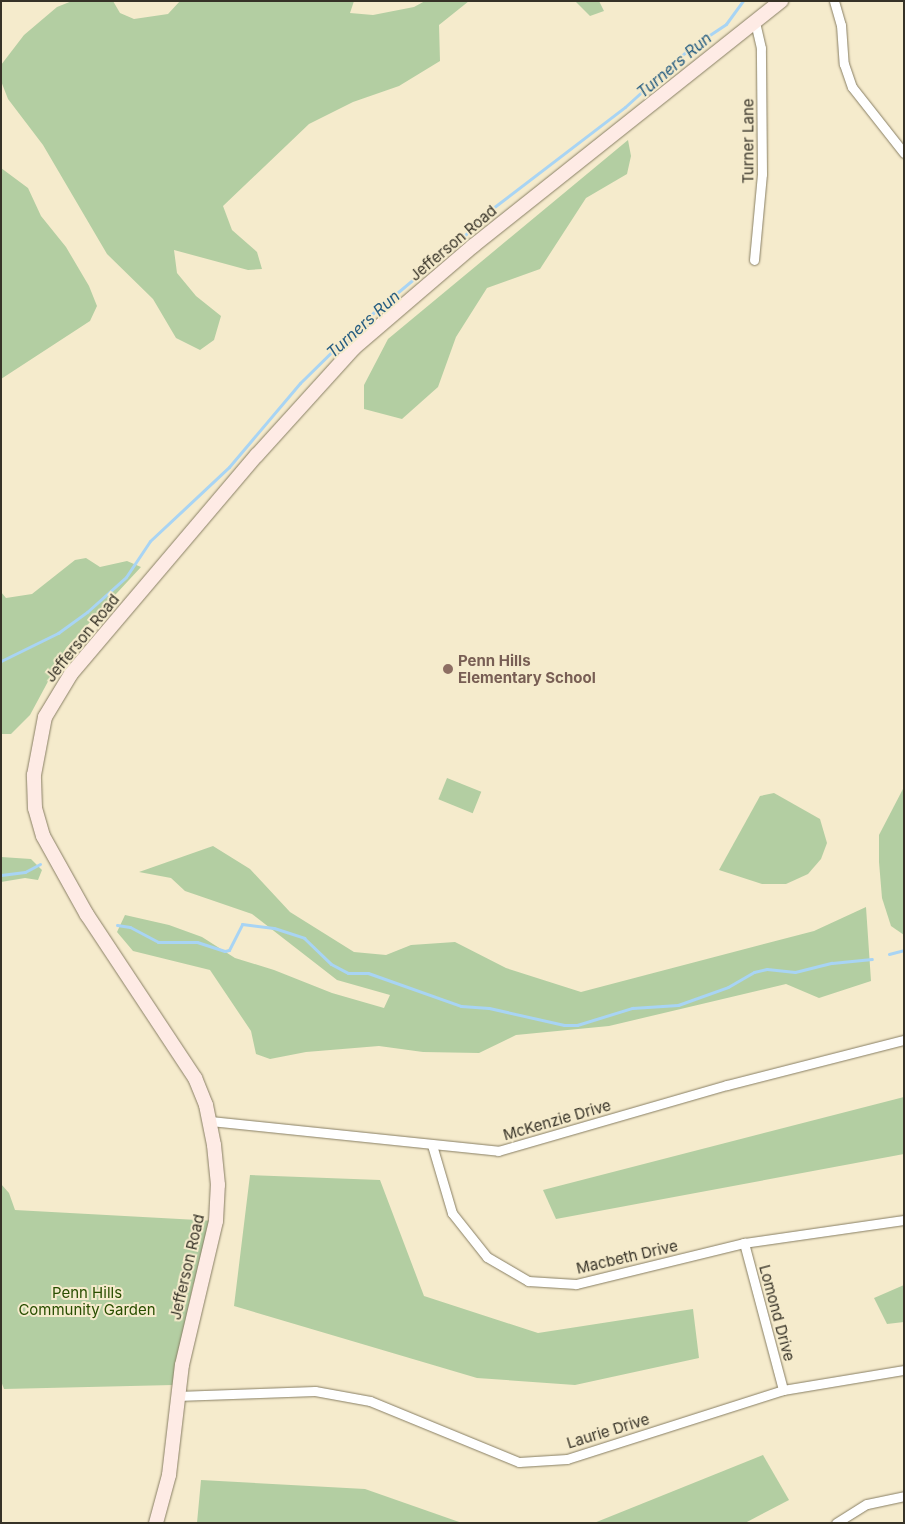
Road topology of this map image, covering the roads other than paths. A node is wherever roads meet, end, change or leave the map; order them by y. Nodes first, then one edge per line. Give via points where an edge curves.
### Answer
1 (780, 1) edge
2 (834, 1) edge
3 (755, 21) junction
4 (904, 153) edge
5 (754, 260) dead end
6 (904, 1040) edge
7 (210, 1121) junction
8 (432, 1145) junction
9 (904, 1220) edge
10 (744, 1243) junction
11 (904, 1370) edge
12 (783, 1390) junction
13 (177, 1396) junction
14 (904, 1496) edge
15 (156, 1523) edge
16 (836, 1523) edge

1 - 3 street, Jefferson Road
2 - 4 street via 841,25 844,64 852,87
3 - 5 street, Turner Lane via 761,48 762,174
3 - 7 street, Jefferson Road via 473,246 354,348 257,455 71,674 45,717 34,775 36,808 43,836 83,908 187,1064 201,1092
6 - 8 street, McKenzie Drive via 727,1085 498,1151
7 - 8 street, McKenzie Drive
7 - 13 street, Jefferson Road via 218,1185 216,1215 188,1333
8 - 10 street, Macbeth Drive via 452,1213 487,1257 528,1281 576,1284
9 - 10 street, Macbeth Drive
10 - 12 street, Lomond Drive
11 - 12 street, Laurie Drive
12 - 13 street, Laurie Drive via 567,1459 519,1462 370,1401 315,1391
13 - 15 street, Jefferson Road via 169,1475
14 - 16 street via 867,1504

